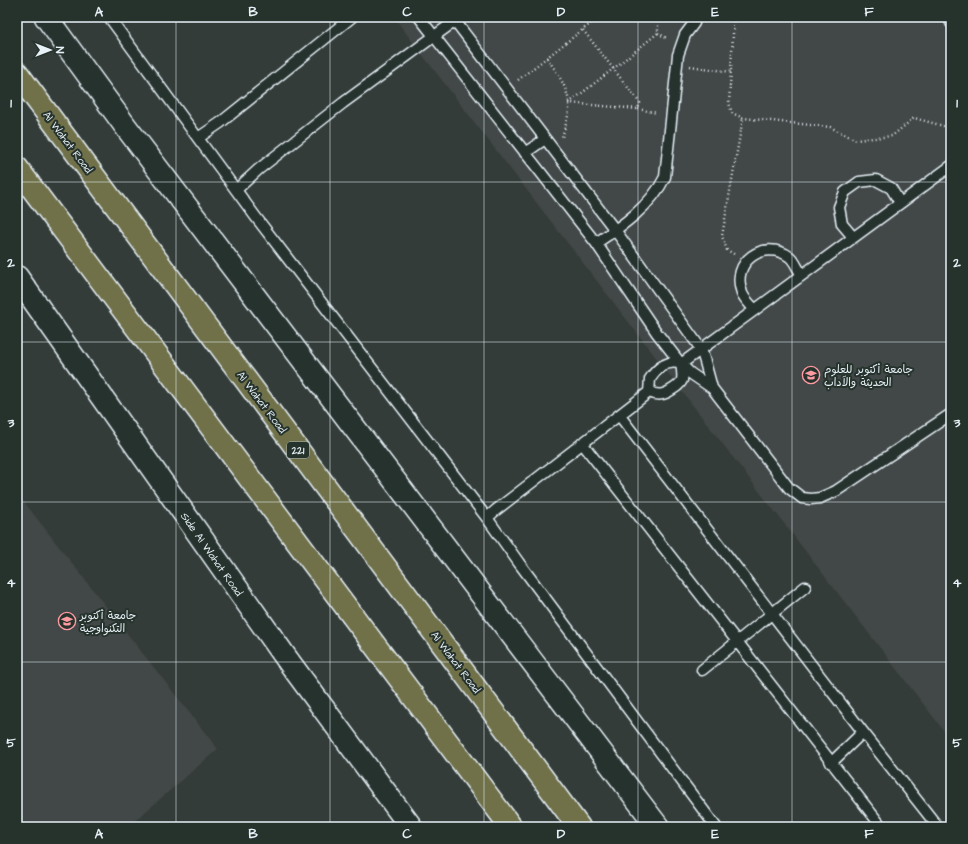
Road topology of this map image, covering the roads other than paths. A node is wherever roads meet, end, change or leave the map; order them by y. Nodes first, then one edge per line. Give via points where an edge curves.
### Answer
1 (46, 17) edge
2 (109, 17) edge
3 (352, 17) edge
4 (419, 17) edge
5 (696, 17) edge
6 (949, 17) edge
7 (453, 19) edge
8 (951, 23) edge
9 (433, 36) junction
10 (17, 73) edge
11 (198, 138) junction
12 (545, 139) junction
13 (525, 153) junction
14 (951, 166) edge
15 (17, 168) edge
16 (236, 190) junction
17 (900, 203) junction
18 (615, 230) junction
19 (853, 237) junction
20 (596, 243) junction
21 (802, 275) junction
22 (17, 278) edge
23 (755, 310) junction
24 (700, 350) junction
25 (681, 364) junction
26 (712, 388) junction
27 (649, 392) junction
28 (951, 414) edge
29 (619, 415) junction
30 (582, 443) junction
31 (487, 518) junction
32 (805, 587) dead end
33 (772, 613) junction
34 (736, 642) junction
35 (702, 670) dead end
36 (863, 732) junction
37 (831, 763) junction
38 (411, 827) edge
39 (511, 827) edge
40 (579, 827) edge
41 (658, 827) edge
42 (716, 827) edge
43 (882, 827) edge
44 (938, 827) edge

1 - 41 street via 126,127
2 - 11 lane
3 - 11 lane
4 - 9 lane
5 - 18 lane via 685,35 678,55 665,177 651,199
6 - 8 lane
7 - 9 lane
7 - 12 lane
9 - 13 lane
9 - 16 lane via 259,168
10 - 40 highway, Al Wahat Road / 221
11 - 16 lane
12 - 13 lane
12 - 18 lane
13 - 20 lane
14 - 17 lane
15 - 39 highway
16 - 31 lane
17 - 19 lane
17 - 19 lane via 891,188 876,180 859,182 845,192 839,208 842,224
18 - 20 lane
18 - 24 lane
19 - 21 lane
20 - 25 lane
21 - 23 lane
21 - 23 lane via 791,258 776,250 759,251 745,261 739,277 742,294
22 - 38 street, Side Al Wahat Road via 289,662
23 - 24 lane
24 - 25 lane
24 - 26 lane
25 - 26 lane via 690,374
25 - 27 lane via 672,361 663,365 650,379
25 - 27 lane via 682,377 678,385 663,395
26 - 28 lane via 789,488 802,498 820,498 836,491
27 - 29 lane
29 - 30 lane
29 - 33 lane
30 - 31 lane
30 - 34 lane
31 - 42 lane
32 - 33 lane
33 - 34 lane
33 - 36 lane
34 - 35 lane
34 - 37 lane
36 - 37 lane
36 - 44 lane
37 - 43 lane

